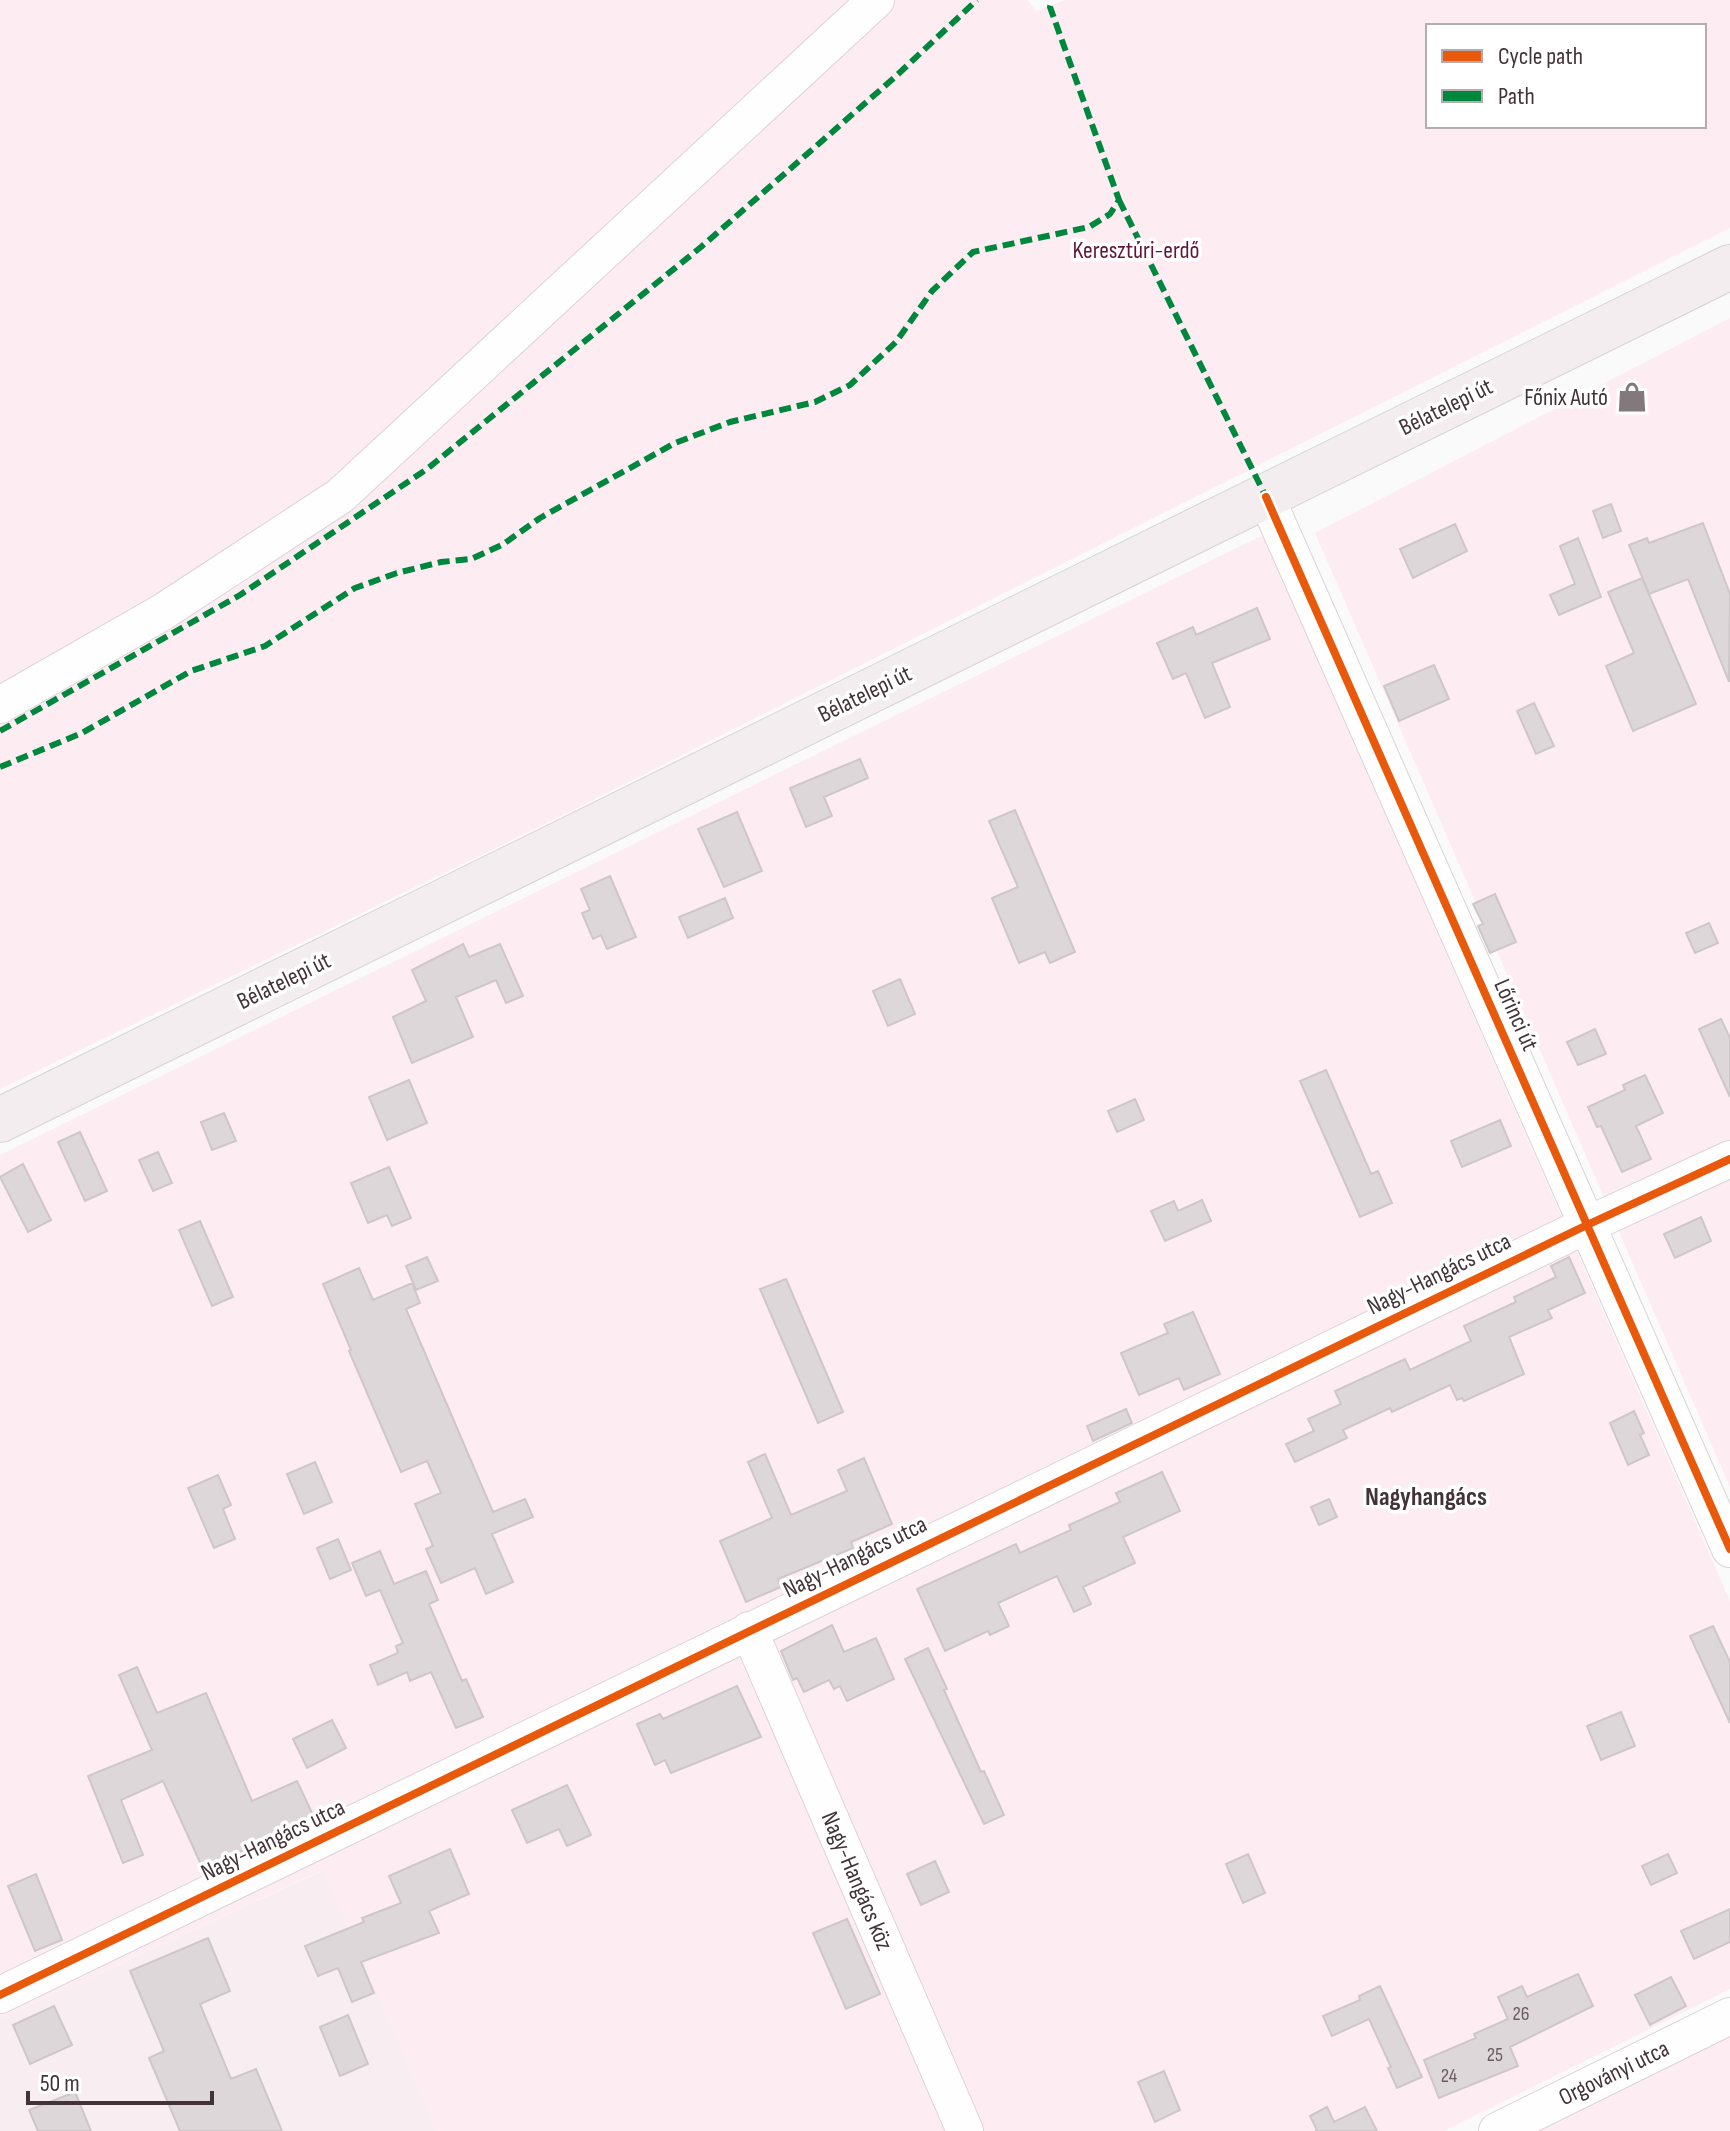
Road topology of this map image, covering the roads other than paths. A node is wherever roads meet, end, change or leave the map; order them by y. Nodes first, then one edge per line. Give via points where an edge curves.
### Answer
1 (876, 0) edge
2 (1730, 267) edge
3 (1266, 497) junction
4 (0, 705) edge
5 (0, 1120) edge
6 (1730, 1159) edge
7 (1587, 1225) junction
8 (1730, 1549) edge
9 (749, 1630) junction
10 (0, 1995) edge
11 (1730, 2016) edge
12 (965, 2131) edge
13 (1497, 2131) edge

1 - 4 street via 340,496 161,613
2 - 3 main road, Bélatelepi út
3 - 5 main road, Bélatelepi út
3 - 7 street, Lőrinci út
6 - 7 street, Nagy-Hangács utca
7 - 8 street, Lőrinci út
7 - 9 street, Nagy-Hangács utca
9 - 10 street, Nagy-Hangács utca
9 - 12 street, Nagy-Hangács köz
11 - 13 street, Orgoványi utca

